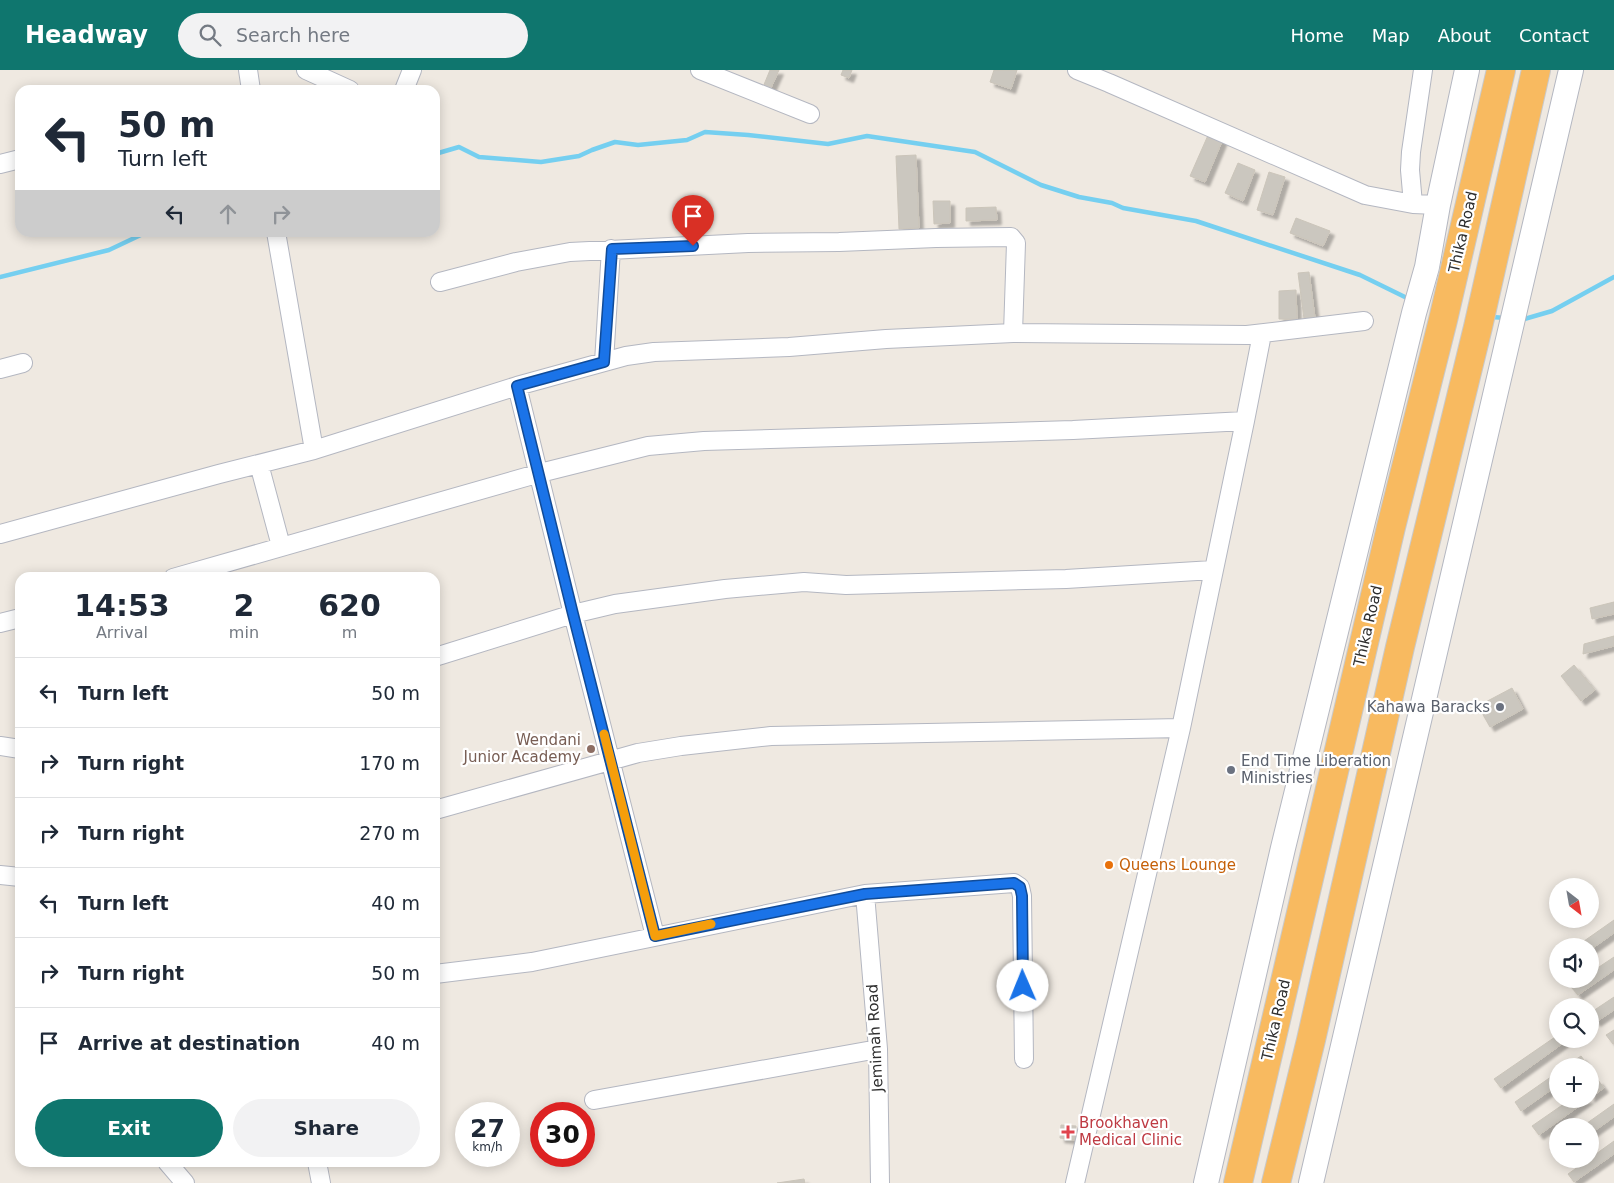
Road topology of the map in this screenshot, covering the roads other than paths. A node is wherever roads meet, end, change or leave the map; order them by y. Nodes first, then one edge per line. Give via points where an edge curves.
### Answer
1 (248, 70) edge
2 (306, 70) edge
3 (412, 70) edge
4 (700, 70) edge
5 (1079, 70) edge
6 (1423, 70) edge
7 (1467, 70) edge
8 (1501, 70) edge
9 (1536, 70) edge
10 (1571, 70) edge
11 (729, 76) edge
12 (250, 85) edge
13 (339, 85) edge
14 (406, 85) edge
15 (810, 114) dead end
16 (15, 160) edge
17 (0, 164) edge
18 (1413, 204) junction
19 (1438, 205) junction
20 (277, 237) edge
21 (612, 249) junction
22 (1440, 270) junction
23 (440, 282) dead end
24 (1364, 322) dead end
25 (1013, 333) junction
26 (1262, 334) junction
27 (604, 362) junction
28 (23, 363) dead end
29 (0, 369) edge
30 (517, 386) junction
31 (1246, 420) junction
32 (314, 450) junction
33 (259, 464) junction
34 (540, 473) junction
35 (0, 534) edge
36 (281, 546) junction
37 (1214, 570) junction
38 (213, 572) edge
39 (573, 614) junction
40 (15, 619) edge
41 (0, 623) edge
42 (440, 655) edge
43 (1181, 728) junction
44 (0, 746) edge
45 (15, 748) edge
46 (611, 761) junction
47 (440, 809) edge
48 (0, 875) edge
49 (15, 876) edge
50 (865, 894) junction
51 (655, 936) junction
52 (440, 973) edge
53 (878, 1049) junction
54 (1024, 1059) dead end
55 (594, 1100) dead end
56 (171, 1167) edge
57 (318, 1167) edge
58 (185, 1183) edge
59 (321, 1183) edge
60 (880, 1183) edge
61 (1075, 1183) edge
62 (1206, 1183) edge
63 (1238, 1183) edge
64 (1276, 1183) edge
65 (1311, 1183) edge

1 - 12 street
2 - 13 street
3 - 14 street
4 - 11 street
5 - 18 street via 1365,195
6 - 18 street via 1411,152
7 - 19 main road, Thika Road
8 - 22 highway, Thika Road
9 - 64 highway
10 - 65 main road
11 - 15 street
16 - 17 street
18 - 19 street
19 - 22 main road, Thika Road
20 - 32 street
21 - 23 street via 534,258
21 - 25 street via 1011,237 1016,243
21 - 27 street
22 - 62 main road, Thika Road via 1414,313 1287,830
22 - 63 highway, Thika Road via 1443,320 1391,527
24 - 26 street
25 - 26 street
25 - 27 street via 654,352
26 - 31 street
27 - 30 street
28 - 29 street
30 - 32 street
30 - 34 street
31 - 34 street via 1073,430 670,443
31 - 37 street
32 - 33 street
33 - 35 street
33 - 36 street
34 - 36 street
34 - 39 street
36 - 38 street
37 - 39 street via 1066,579 846,585 804,582 674,595
37 - 43 street
39 - 42 street
39 - 46 street
40 - 41 street
43 - 46 street via 772,736 681,746
43 - 61 street
44 - 45 street
46 - 47 street
46 - 51 street
48 - 49 street
50 - 51 street
50 - 53 street, Jemimah Road
50 - 54 street via 1014,883 1020,887
51 - 52 street via 532,962
53 - 55 street
53 - 60 street, Jemimah Road
56 - 58 street
57 - 59 street

